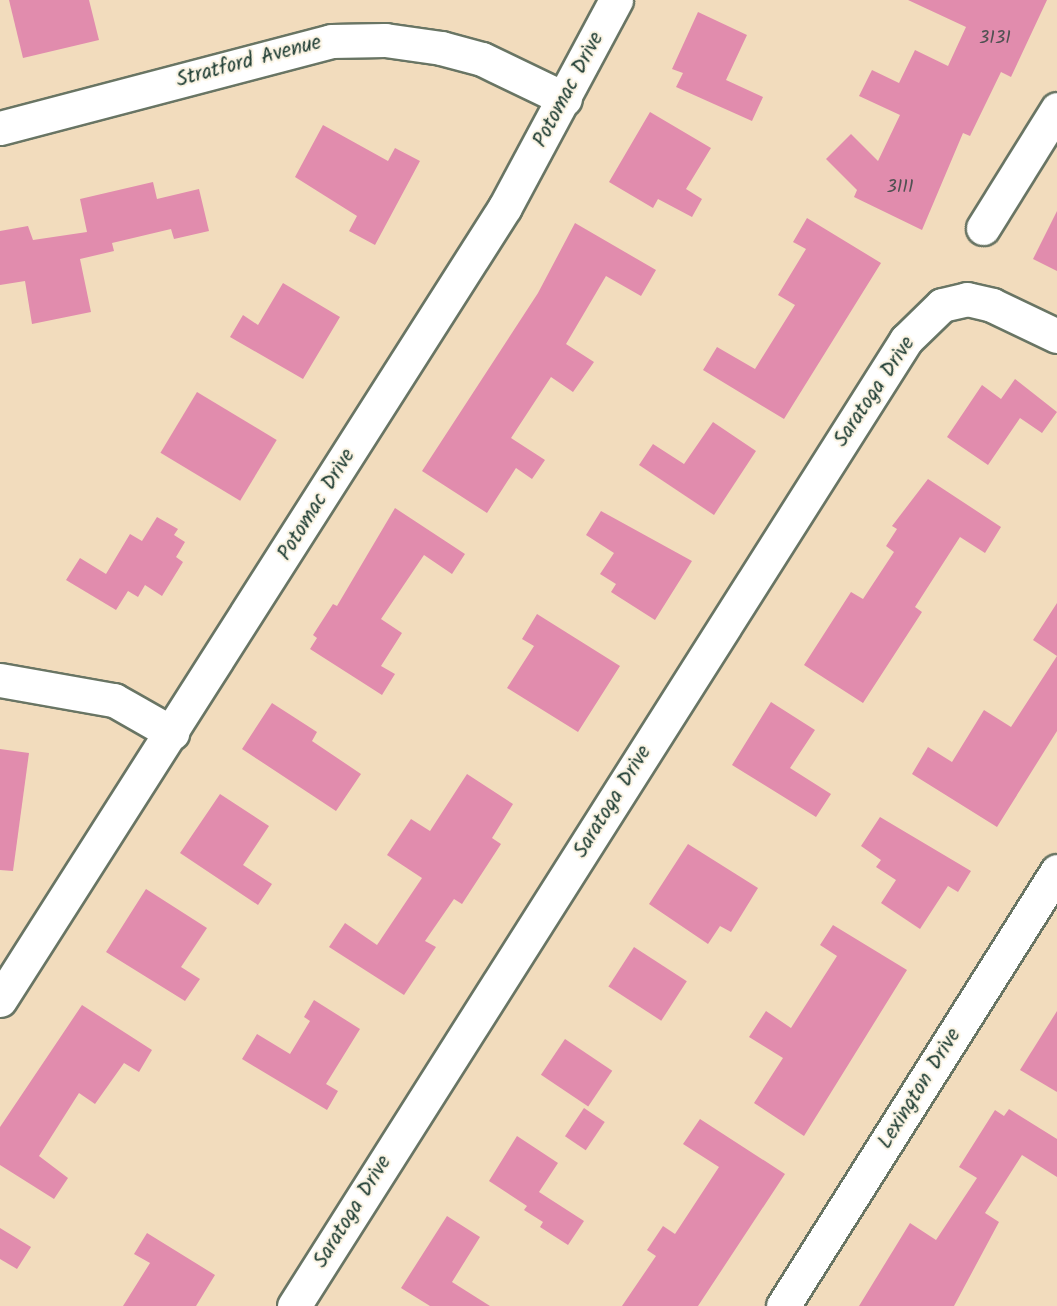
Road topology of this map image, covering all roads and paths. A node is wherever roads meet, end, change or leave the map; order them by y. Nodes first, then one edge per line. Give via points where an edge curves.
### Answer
1 (616, 0) edge
2 (566, 99) junction
3 (1057, 110) edge
4 (0, 128) edge
5 (983, 228) dead end
6 (1057, 336) edge
7 (0, 680) edge
8 (172, 733) junction
9 (1057, 871) edge
10 (0, 1000) edge
11 (294, 1306) edge
12 (783, 1306) edge

1 - 2 street, Potomac Drive
2 - 4 street, Stratford Avenue via 482,59 441,48 385,40 331,41
2 - 8 street, Potomac Drive via 506,207
3 - 5 street
6 - 11 street, Saratoga Drive via 979,300 942,304 906,340
7 - 8 street via 114,700
8 - 10 street, Potomac Drive
9 - 12 street, Lexington Drive

